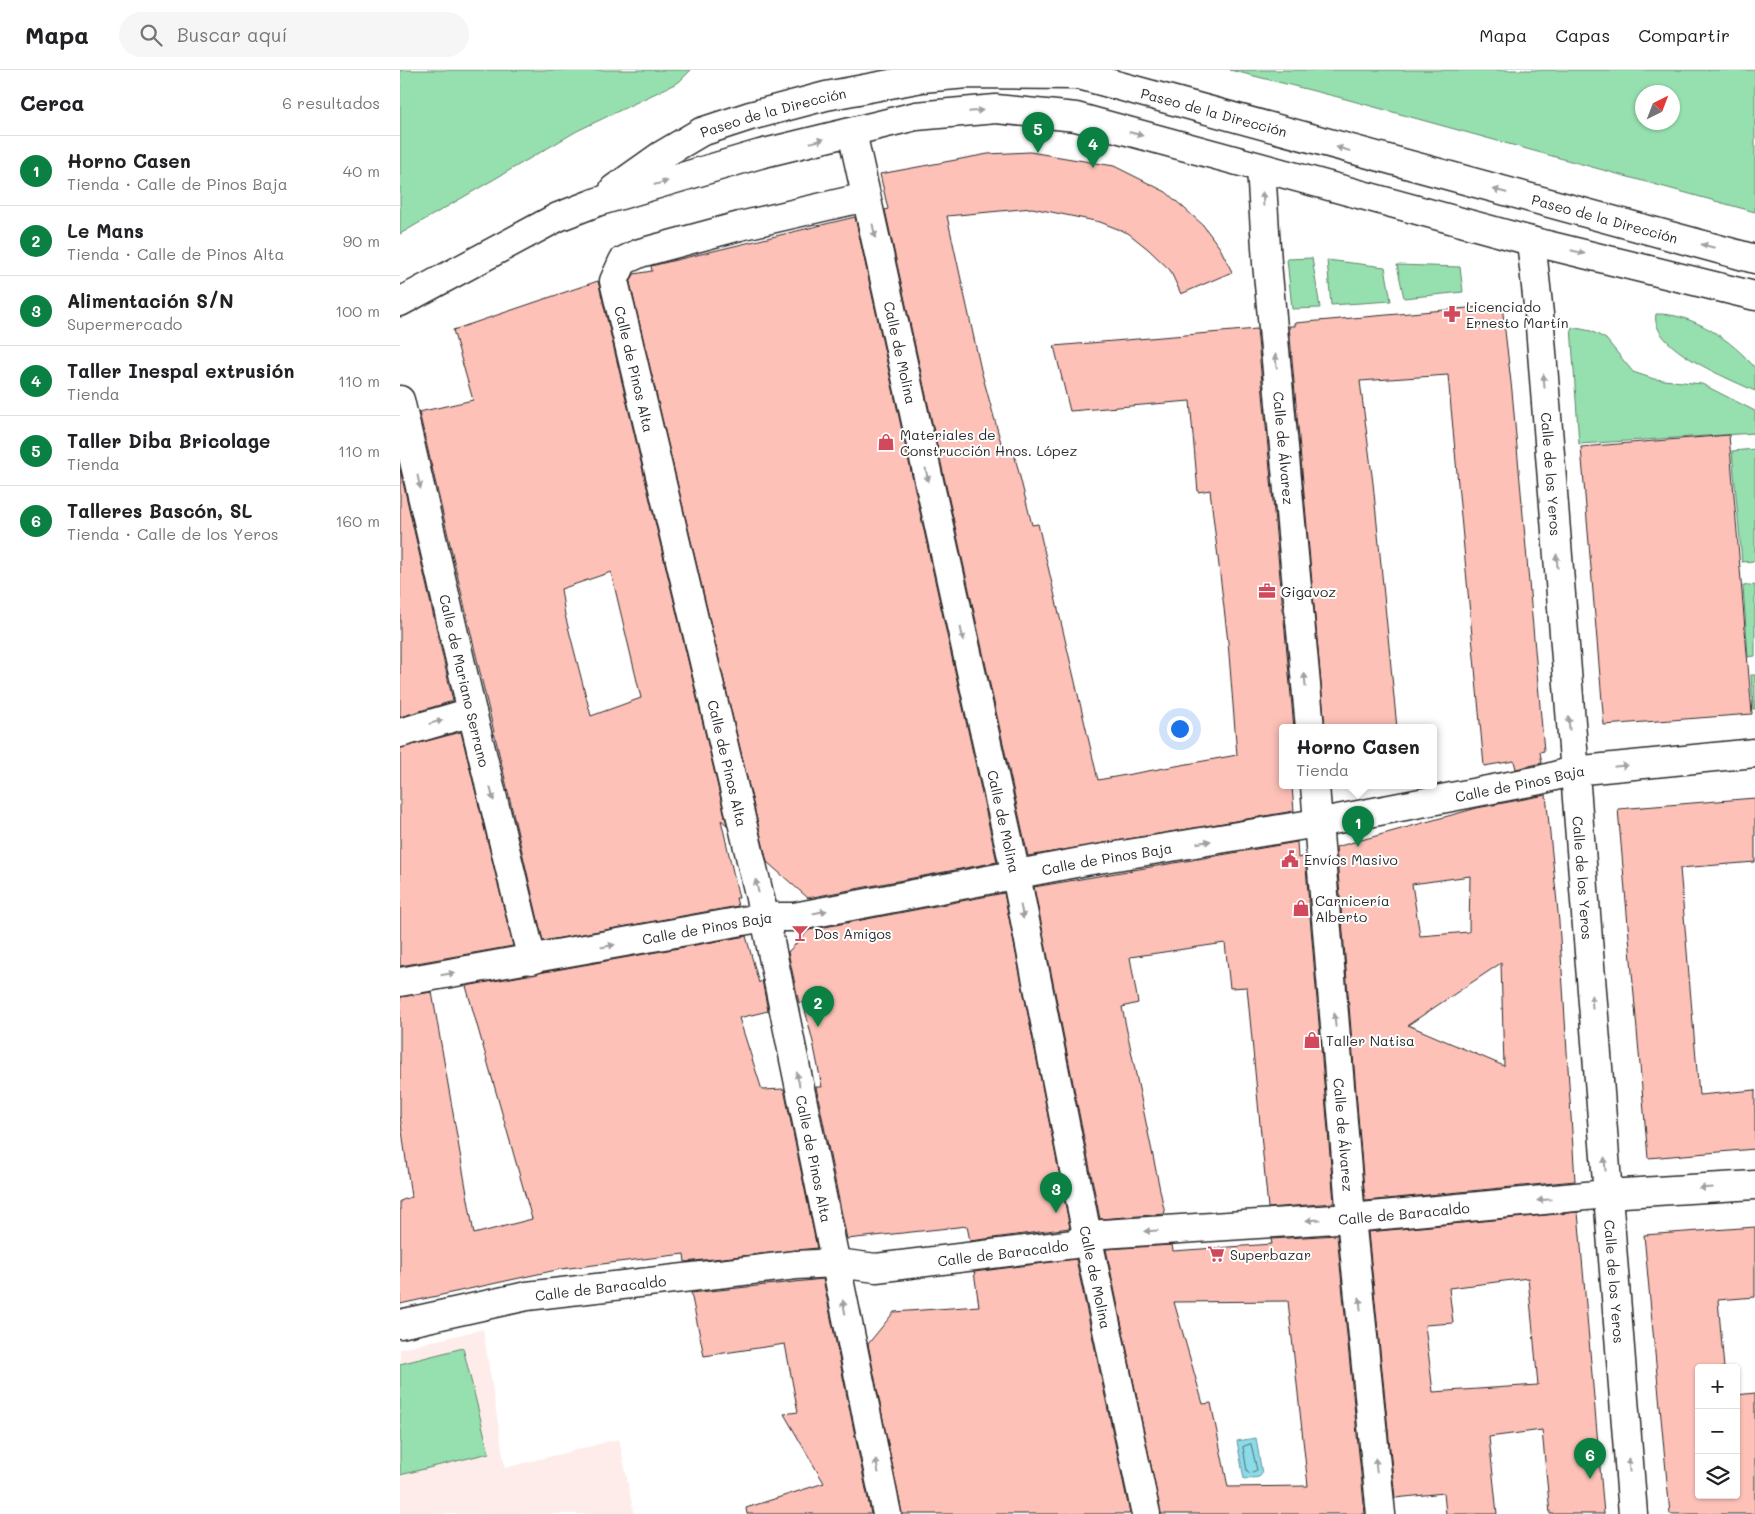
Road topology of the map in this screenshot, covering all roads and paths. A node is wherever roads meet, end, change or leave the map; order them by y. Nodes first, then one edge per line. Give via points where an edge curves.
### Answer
1 (852, 132) junction
2 (1261, 168) junction
3 (866, 197) junction
4 (597, 202) junction
5 (1531, 240) junction
6 (1755, 259) edge
7 (1755, 296) edge
8 (402, 304) edge
9 (400, 400) edge
10 (472, 712) junction
11 (1310, 724) edge
12 (400, 732) edge
13 (1755, 753) edge
14 (1573, 771) junction
15 (1315, 789) edge
16 (1318, 823) junction
17 (1016, 875) junction
18 (764, 917) junction
19 (532, 960) junction
20 (400, 982) edge
21 (1755, 1185) edge
22 (1607, 1194) junction
23 (1351, 1218) junction
24 (1087, 1235) junction
25 (837, 1263) junction
26 (400, 1324) edge
27 (887, 1514) edge
28 (1146, 1514) edge
29 (1381, 1514) edge
30 (1632, 1514) edge

1 -> 2 street, Paseo de la Dirección via 916,116 996,109 1076,118
1 - 3 street, Calle de Molina
4 -> 1 street, Paseo de la Dirección via 760,154
2 - 5 street, Paseo de la Dirección
11 -> 2 street, Calle de Álvarez
3 -> 17 street, Calle de Molina
18 -> 3 street, Calle de Pinos Alta via 614,281 623,261 640,254 740,226
6 -> 4 street, Paseo de la Dirección via 1079,75 994,73 922,78 774,110 700,132
4 - 8 street, Paseo de la Dirección via 558,217
5 -> 7 street, Paseo de la Dirección
14 -> 5 street, Calle de los Yeros
9 -> 10 street, Calle de Mariano Serrano
12 -> 10 street
10 -> 19 street, Calle de Mariano Serrano
14 -> 13 street, Calle de Pinos Baja
14 - 16 street, Calle de Pinos Baja
22 -> 14 street, Calle de los Yeros
15 - 16 street, Calle de Álvarez
17 -> 16 street, Calle de Pinos Baja
23 -> 16 street, Calle de Álvarez
18 -> 17 street, Calle de Pinos Baja via 794,917
17 -> 24 street, Calle de Molina
19 -> 18 street, Calle de Pinos Baja
25 -> 18 street, Calle de Pinos Alta
20 -> 19 street, Calle de Pinos Baja
21 -> 22 street, Calle de Baracaldo
22 -> 23 street, Calle de Baracaldo
30 -> 22 street, Calle de los Yeros
23 -> 24 street, Calle de Baracaldo
29 -> 23 street, Calle de Álvarez
24 - 25 street, Calle de Baracaldo via 1074,1244 876,1268
24 - 28 street, Calle de Molina
25 - 26 street, Calle de Baracaldo via 527,1296
27 -> 25 street, Calle de Pinos Alta via 843,1306

